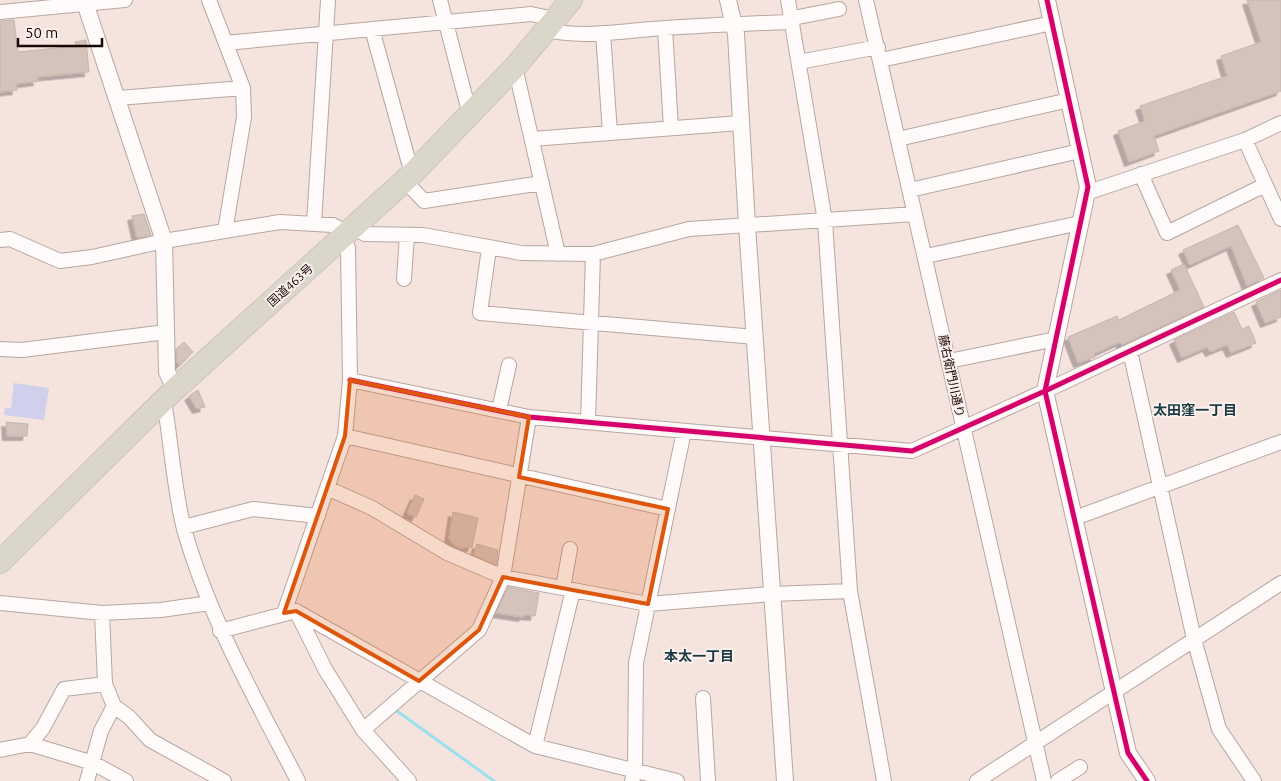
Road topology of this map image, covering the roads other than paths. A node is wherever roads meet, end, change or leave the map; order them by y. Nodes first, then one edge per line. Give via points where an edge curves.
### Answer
1 (125, 0) edge
2 (209, 0) edge
3 (328, 0) edge
4 (440, 0) edge
5 (571, 0) edge
6 (728, 0) edge
7 (788, 0) edge
8 (868, 0) edge
9 (1047, 0) edge
10 (85, 2) edge
11 (839, 8) dead end
12 (0, 12) edge
13 (793, 18) junction
14 (446, 22) junction
15 (1052, 23) junction
16 (550, 25) junction
17 (734, 25) junction
18 (665, 28) junction
19 (372, 29) junction
20 (326, 33) junction
21 (604, 33) junction
22 (226, 43) junction
23 (879, 53) junction
24 (799, 62) junction
25 (515, 67) junction
26 (243, 88) junction
27 (118, 98) junction
28 (1069, 100) junction
29 (470, 115) junction
30 (740, 123) junction
31 (1281, 123) edge
32 (671, 128) junction
33 (610, 133) junction
34 (532, 139) junction
35 (898, 139) junction
36 (1245, 140) junction
37 (1080, 151) junction
38 (1141, 174) junction
39 (408, 177) junction
40 (542, 182) junction
41 (1265, 185) junction
42 (910, 190) junction
43 (1086, 193) junction
44 (915, 214) junction
45 (1281, 219) edge
46 (824, 221) junction
47 (314, 223) junction
48 (1080, 223) junction
49 (747, 226) junction
50 (225, 231) junction
51 (349, 232) junction
52 (408, 235) junction
53 (0, 240) edge
54 (164, 241) junction
55 (489, 248) junction
56 (558, 254) junction
57 (593, 254) junction
58 (926, 256) junction
59 (404, 279) dead end
60 (1281, 280) edge
61 (591, 323) junction
62 (166, 332) junction
63 (755, 337) junction
64 (1056, 339) junction
65 (0, 349) edge
66 (1130, 351) junction
67 (949, 361) junction
68 (509, 365) dead end
69 (350, 380) junction
70 (1046, 391) junction
71 (169, 395) junction
72 (500, 410) junction
73 (529, 417) junction
74 (588, 422) junction
75 (963, 428) junction
76 (684, 431) junction
77 (345, 436) junction
78 (762, 438) junction
79 (1281, 442) edge
80 (839, 444) junction
81 (519, 477) junction
82 (327, 488) junction
83 (1160, 488) junction
84 (668, 509) junction
85 (318, 516) junction
86 (1075, 518) junction
87 (184, 527) junction
88 (570, 549) dead end
89 (0, 562) edge
90 (503, 577) junction
91 (1281, 583) edge
92 (568, 589) junction
93 (850, 591) junction
94 (772, 594) junction
95 (0, 603) edge
96 (209, 603) junction
97 (648, 604) junction
98 (290, 612) junction
99 (102, 613) junction
100 (220, 631) junction
101 (1194, 639) junction
102 (420, 681) junction
103 (105, 684) junction
104 (1113, 692) junction
105 (703, 698) dead end
106 (114, 706) junction
107 (363, 730) junction
108 (30, 744) junction
109 (1036, 744) junction
110 (535, 746) junction
111 (0, 750) edge
112 (93, 762) junction
113 (1080, 767) dead end
114 (634, 776) edge
115 (87, 781) edge
116 (126, 781) edge
117 (224, 781) edge
118 (298, 781) edge
119 (409, 781) edge
120 (676, 781) edge
121 (708, 781) edge
122 (785, 781) edge
123 (884, 781) edge
124 (977, 781) edge
125 (1044, 781) edge
126 (1058, 781) edge
127 (1146, 781) edge
128 (1254, 781) edge

1 - 10 street
2 - 22 street
3 - 20 street
4 - 14 street
5 - 16 highway, 国道463号
6 - 17 street
7 - 13 street
8 - 23 street, 藤右衛門川通り
9 - 15 street
10 - 12 street
10 - 27 street
11 - 13 street
13 - 17 street via 789,22
13 - 24 street
14 - 16 street via 531,14
14 - 19 street
14 - 29 street
15 - 23 street
15 - 28 street
16 - 21 street via 558,33
16 - 25 highway, 国道463号
17 - 18 street
17 - 30 street
18 - 21 street
18 - 32 street
19 - 20 street
19 - 39 street
20 - 22 street
20 - 47 street
21 - 33 street
22 - 26 street
23 - 24 street
23 - 35 street, 藤右衛門川通り
24 - 46 street
25 - 29 highway, 国道463号
25 - 34 street
26 - 27 street
26 - 50 street via 244,117
27 - 54 street
28 - 35 street
28 - 37 street
29 - 39 highway, 国道463号
30 - 32 street
30 - 49 street
31 - 36 street
32 - 33 street
33 - 34 street
34 - 40 street
35 - 42 street, 藤右衛門川通り
36 - 38 street
36 - 41 street
37 - 42 street
37 - 43 street via 1088,187
38 - 41 street via 1167,233
38 - 43 street
39 - 40 street via 424,201
39 - 51 highway, 国道463号
40 - 56 street
41 - 45 street
42 - 44 street, 藤右衛門川通り
43 - 48 street
44 - 46 street
44 - 58 street, 藤右衛門川通り
46 - 49 street
46 - 80 street
47 - 50 street via 280,222
47 - 51 street via 333,225
48 - 58 street
48 - 64 street
49 - 57 street via 689,229
49 - 63 street
50 - 54 street
51 - 52 street
51 - 69 street
51 - 71 highway, 国道463号
52 - 55 street
52 - 59 street
53 - 54 street via 10,239 60,261
54 - 62 street
55 - 56 street
55 - 61 street via 480,313
56 - 57 street
57 - 61 street
58 - 67 street, 藤右衛門川通り
60 - 66 street
61 - 63 street
61 - 74 street
62 - 65 street via 22,350
62 - 71 street
63 - 78 street
64 - 67 street
64 - 70 street
66 - 70 street
66 - 83 street
67 - 75 street, 藤右衛門川通り
68 - 72 street
69 - 72 street
69 - 77 street
70 - 75 street
70 - 86 street
71 - 87 street
71 - 89 highway, 国道463号
72 - 73 street
73 - 74 street
73 - 81 street
74 - 76 street
75 - 80 street via 912,451
75 - 109 street, 藤右衛門川通り
76 - 78 street
76 - 84 street
77 - 81 street
77 - 82 street
78 - 80 street
78 - 94 street
79 - 83 street
80 - 93 street
81 - 84 street
81 - 90 street
82 - 85 street
82 - 90 street via 372,508 447,553
83 - 86 street
83 - 101 street
84 - 97 street
85 - 87 street via 252,509
85 - 98 street
86 - 104 street
87 - 96 street
88 - 92 street
90 - 92 street
90 - 102 street via 479,630
91 - 101 street
92 - 97 street
92 - 110 street
93 - 94 street
93 - 123 street
94 - 97 street
94 - 122 street
95 - 99 street
96 - 99 street via 161,610
96 - 100 street
97 - 114 street via 636,663
98 - 100 street
98 - 102 street
98 - 107 street
99 - 103 street
100 - 118 street
101 - 104 street
101 - 128 street via 1219,729
102 - 107 street
102 - 110 street
103 - 106 street
103 - 108 street via 64,689 43,728
104 - 109 street
104 - 127 street via 1128,753
105 - 121 street
106 - 112 street via 101,731
106 - 117 street via 150,740
107 - 119 street
108 - 111 street
108 - 112 street
109 - 124 street
109 - 125 street, 藤右衛門川通り
110 - 114 street
112 - 115 street
112 - 116 street
113 - 126 street
114 - 120 street

